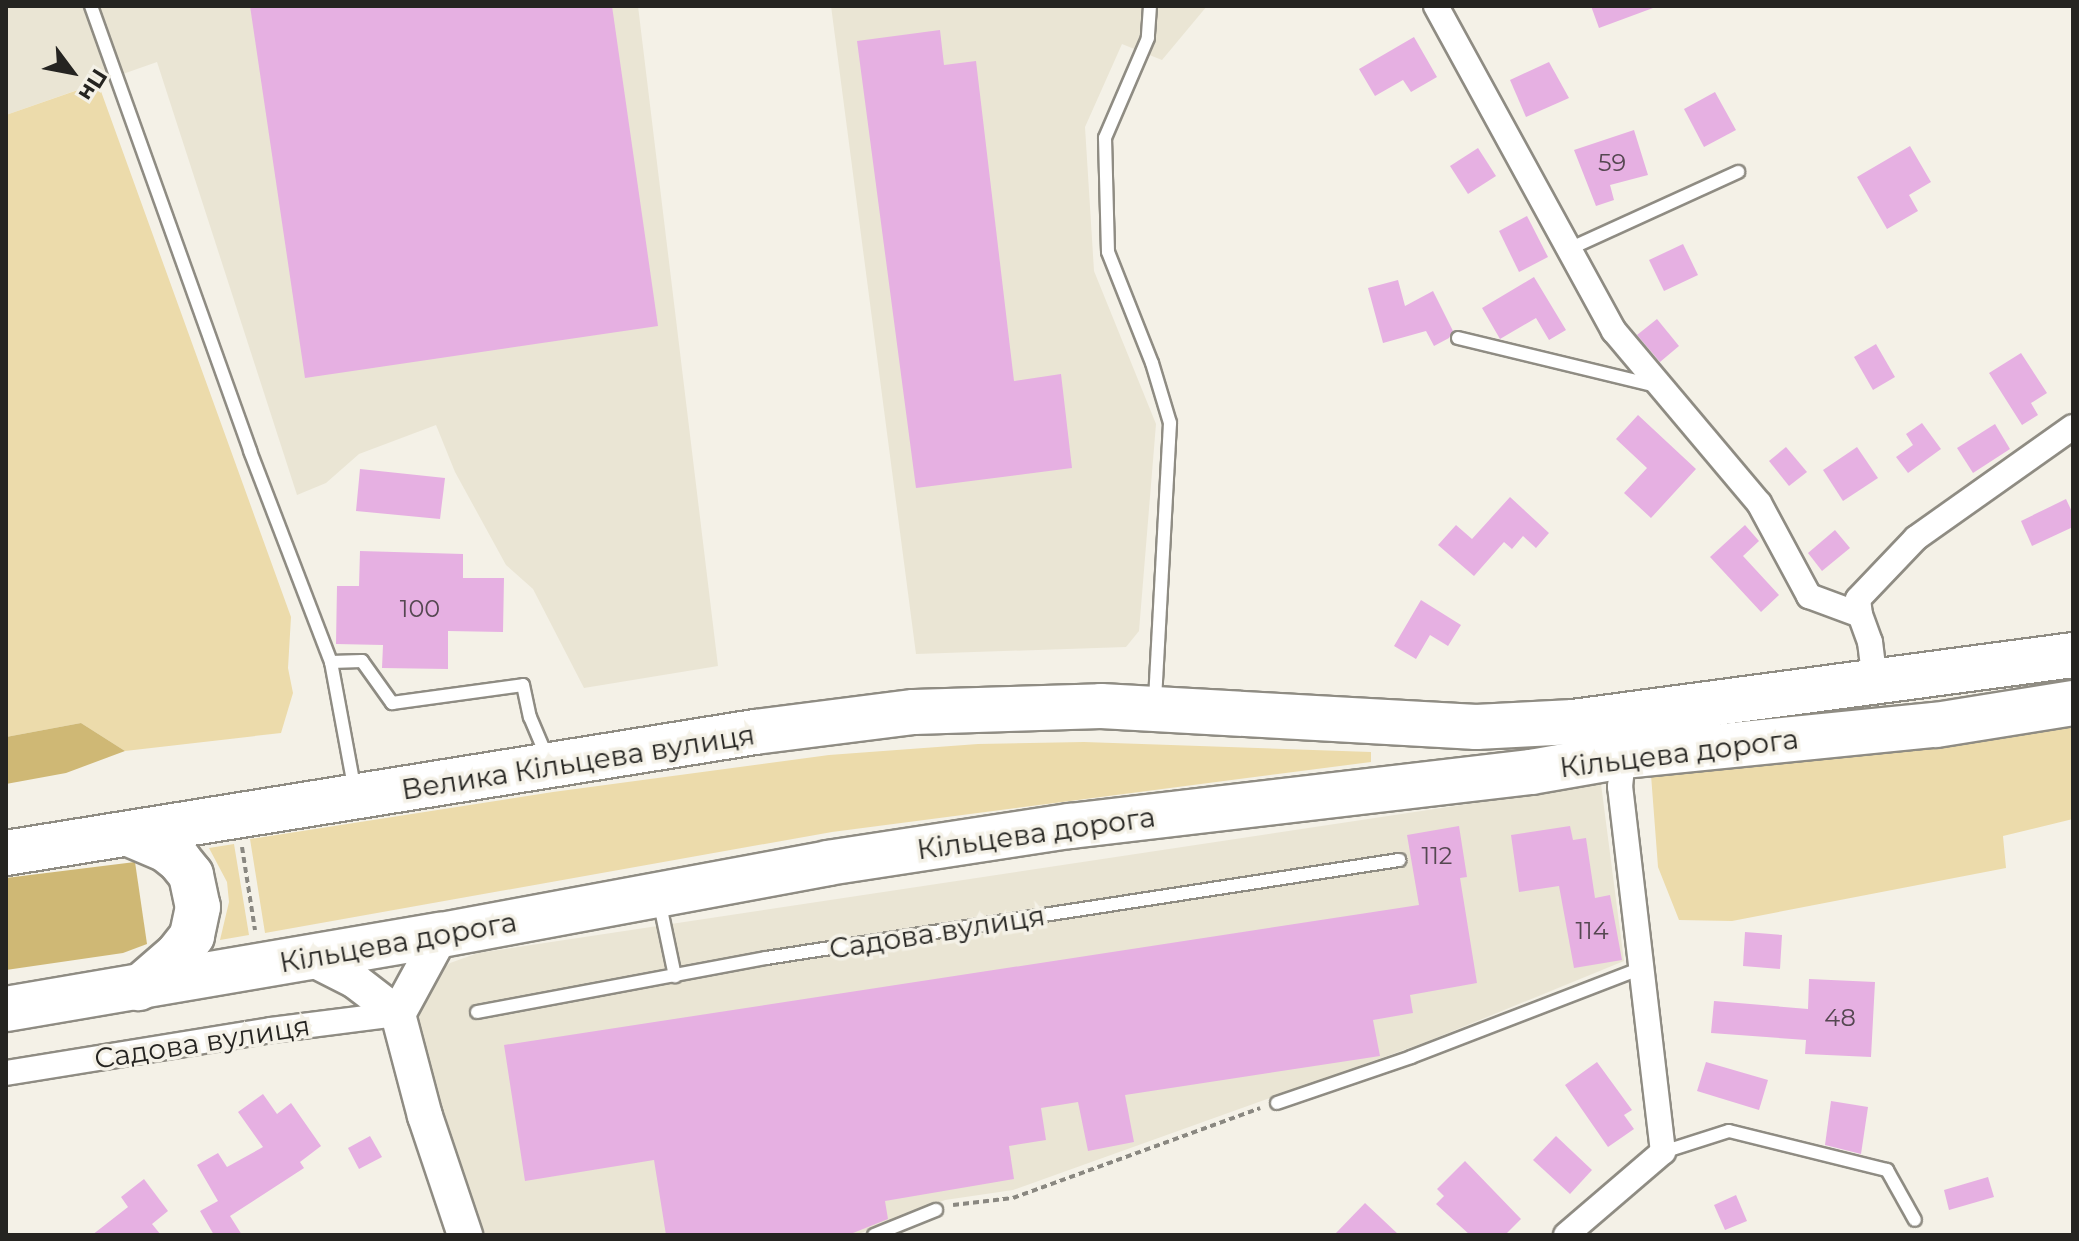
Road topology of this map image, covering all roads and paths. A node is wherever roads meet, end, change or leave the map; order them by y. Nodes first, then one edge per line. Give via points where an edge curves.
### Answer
1 (91, 6) edge
2 (1150, 6) edge
3 (1436, 6) edge
4 (1738, 172) dead end
5 (1569, 249) junction
6 (1458, 338) dead end
7 (1660, 386) junction
8 (2073, 427) edge
9 (1860, 615) junction
10 (2073, 655) edge
11 (331, 662) junction
12 (1875, 682) junction
13 (2073, 703) edge
14 (1154, 707) junction
15 (1623, 756) junction
16 (552, 767) junction
17 (356, 798) junction
18 (129, 834) junction
19 (242, 845) dead end
20 (6, 853) edge
21 (1399, 860) dead end
22 (658, 893) junction
23 (255, 930) dead end
24 (441, 935) junction
25 (310, 958) junction
26 (1644, 967) junction
27 (675, 976) junction
28 (139, 988) junction
29 (6, 1009) edge
30 (477, 1012) dead end
31 (398, 1014) junction
32 (6, 1073) edge
33 (1277, 1103) joint
34 (1663, 1152) junction
35 (936, 1210) joint
36 (1915, 1220) dead end
37 (465, 1235) edge
38 (874, 1235) edge
39 (1566, 1235) edge

1 - 11 lane
2 - 14 lane via 1148,38 1105,138 1108,252 1170,423
3 - 5 street
4 - 5 lane
5 - 7 street via 1614,331
6 - 7 lane
7 - 9 street via 1759,503 1809,596
8 - 9 street via 1916,538 1858,599
9 - 12 street
10 - 12 highway, Кільцева дорога
11 - 16 lane via 362,661 392,703 523,685 530,717
11 - 17 lane
12 - 14 highway, Кільцева дорога via 1573,722 1476,727
13 - 15 highway, Кільцева дорога via 1936,725
14 - 16 highway, Велика Кільцева вулиця via 914,712 755,732
15 - 22 highway, Кільцева дорога via 1531,772 1070,826
15 - 26 street via 1620,787
16 - 17 highway, Велика Кільцева вулиця
17 - 18 highway, Велика Кільцева вулиця
18 - 20 highway, Велика Кільцева вулиця
18 - 28 highway via 179,860 191,875 198,907 192,936
19 - 23 path
21 - 27 lane, Садова вулиця
22 - 24 highway, Кільцева дорога
22 - 27 lane
24 - 25 highway, Кільцева дорога
24 - 31 street
25 - 28 highway, Кільцева дорога
25 - 31 street via 355,981
26 - 33 lane
26 - 34 street
27 - 30 lane, Садова вулиця
28 - 29 highway, Кільцева дорога
31 - 32 street, Садова вулиця
31 - 37 street
33 - 35 path via 1013,1198
34 - 36 lane via 1729,1131 1887,1170
34 - 39 street
35 - 38 lane

